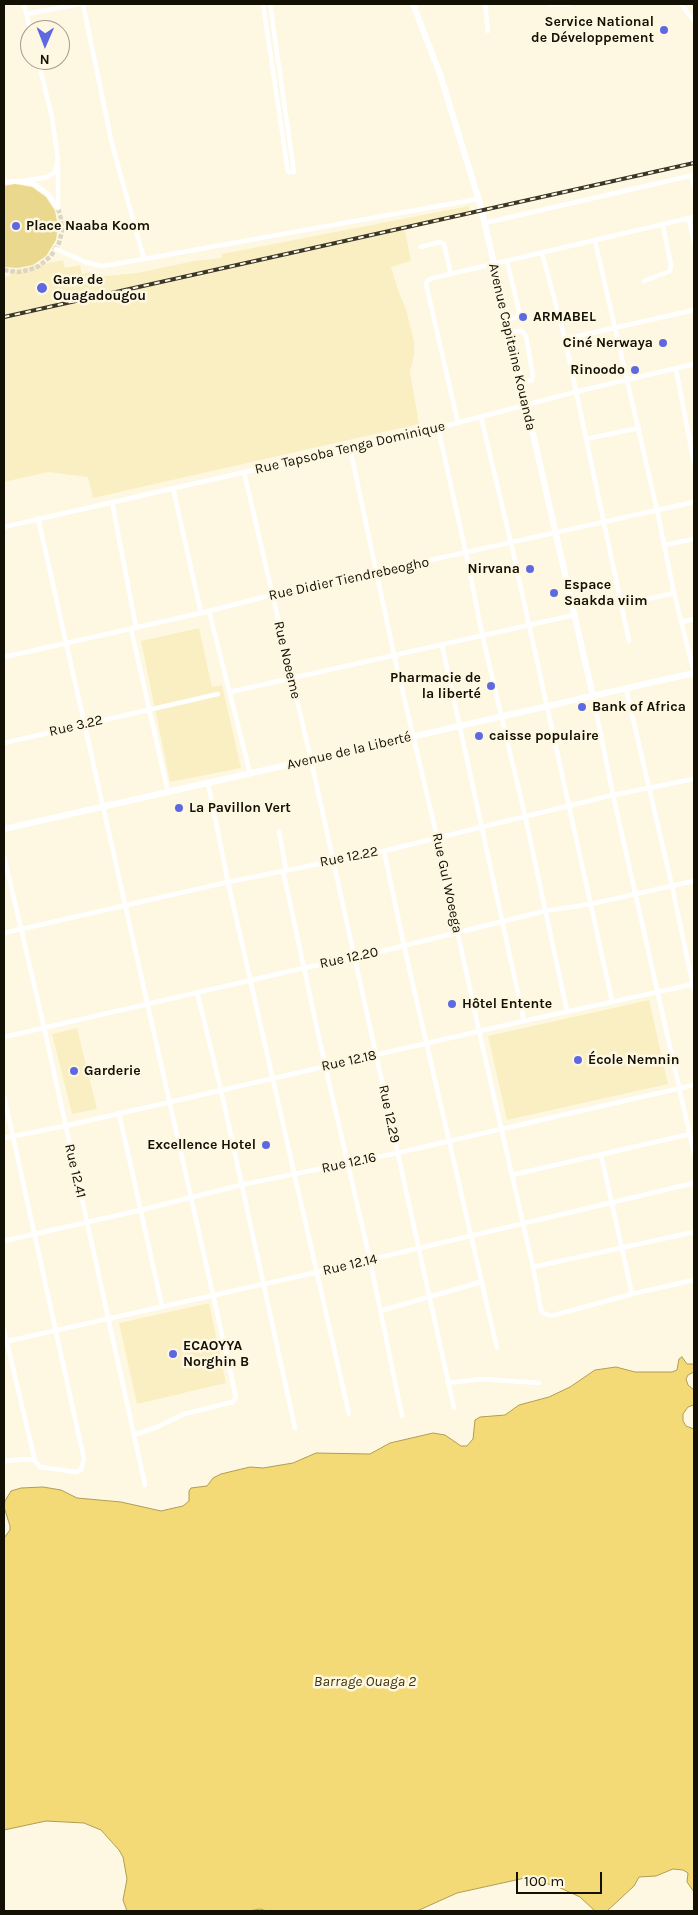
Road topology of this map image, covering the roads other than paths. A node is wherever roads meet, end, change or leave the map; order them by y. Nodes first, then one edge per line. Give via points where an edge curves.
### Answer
1 (24, 4) edge
2 (82, 4) edge
3 (263, 4) edge
4 (270, 4) edge
5 (413, 4) edge
6 (485, 4) edge
7 (550, 4) edge
8 (569, 4) edge
9 (681, 4) edge
10 (26, 14) junction
11 (28, 20) edge
12 (694, 21) edge
13 (488, 31) dead end
14 (40, 70) edge
15 (58, 160) junction
16 (693, 175) edge
17 (23, 181) junction
18 (4, 182) edge
19 (694, 186) edge
20 (478, 199) junction
21 (692, 218) edge
22 (484, 223) junction
23 (662, 226) junction
24 (596, 241) junction
25 (694, 242) edge
26 (421, 247) dead end
27 (56, 249) dead end
28 (542, 253) junction
29 (144, 258) junction
30 (508, 261) junction
31 (493, 264) junction
32 (451, 274) junction
33 (644, 281) dead end
34 (694, 310) edge
35 (506, 319) junction
36 (615, 329) junction
37 (509, 331) junction
38 (565, 339) junction
39 (694, 364) edge
40 (676, 369) junction
41 (627, 379) junction
42 (521, 383) junction
43 (575, 392) junction
44 (526, 405) junction
45 (481, 417) junction
46 (458, 423) junction
47 (438, 428) junction
48 (639, 428) junction
49 (586, 439) junction
50 (350, 448) junction
51 (693, 451) edge
52 (694, 463) edge
53 (244, 472) junction
54 (173, 488) junction
55 (112, 502) junction
56 (694, 502) edge
57 (657, 510) junction
58 (38, 518) junction
59 (603, 521) junction
60 (4, 527) edge
61 (555, 532) junction
62 (694, 539) edge
63 (511, 543) junction
64 (665, 545) junction
65 (466, 553) junction
66 (377, 573) junction
67 (674, 593) junction
68 (272, 595) junction
69 (622, 605) junction
70 (209, 611) junction
71 (201, 613) junction
72 (574, 615) junction
73 (694, 619) edge
74 (682, 622) junction
75 (529, 625) junction
76 (134, 628) junction
77 (482, 634) junction
78 (629, 641) dead end
79 (66, 642) junction
80 (442, 644) junction
81 (394, 655) junction
82 (4, 657) edge
83 (694, 672) edge
84 (291, 677) junction
85 (626, 689) junction
86 (230, 692) junction
87 (218, 694) dead end
88 (593, 696) junction
89 (546, 707) junction
90 (149, 710) junction
91 (502, 717) junction
92 (84, 725) junction
93 (459, 726) junction
94 (413, 737) junction
95 (4, 743) edge
96 (310, 760) junction
97 (250, 774) junction
98 (694, 780) edge
99 (208, 784) junction
100 (649, 788) junction
101 (168, 792) junction
102 (614, 795) junction
103 (569, 806) junction
104 (104, 808) junction
105 (525, 816) junction
106 (482, 827) junction
107 (4, 829) edge
108 (279, 831) dead end
109 (437, 838) junction
110 (384, 851) junction
111 (4, 856) edge
112 (333, 860) junction
113 (284, 871) junction
114 (694, 881) edge
115 (228, 882) junction
116 (672, 886) junction
117 (636, 893) junction
118 (591, 904) junction
119 (126, 906) junction
120 (545, 911) junction
121 (503, 922) junction
122 (21, 930) junction
123 (4, 933) edge
124 (458, 934) junction
125 (404, 946) junction
126 (354, 958) junction
127 (304, 968) junction
128 (251, 981) junction
129 (694, 986) edge
130 (197, 992) junction
131 (659, 992) junction
132 (612, 1001) junction
133 (146, 1004) junction
134 (567, 1011) junction
135 (524, 1020) junction
136 (44, 1028) junction
137 (479, 1031) junction
138 (4, 1037) edge
139 (428, 1043) junction
140 (376, 1055) junction
141 (325, 1065) junction
142 (273, 1077) junction
143 (694, 1085) edge
144 (680, 1089) junction
145 (221, 1090) junction
146 (4, 1096) edge
147 (169, 1102) junction
148 (119, 1113) junction
149 (65, 1126) junction
150 (502, 1128) junction
151 (690, 1134) junction
152 (12, 1136) junction
153 (4, 1138) edge
154 (449, 1140) junction
155 (397, 1153) junction
156 (694, 1153) edge
157 (600, 1155) junction
158 (347, 1163) junction
159 (295, 1174) junction
160 (512, 1175) junction
161 (694, 1183) edge
162 (241, 1185) junction
163 (192, 1197) junction
164 (612, 1202) junction
165 (141, 1210) junction
166 (86, 1223) junction
167 (523, 1223) junction
168 (694, 1232) edge
169 (35, 1234) junction
170 (471, 1237) junction
171 (4, 1241) edge
172 (419, 1248) junction
173 (622, 1248) junction
174 (370, 1260) junction
175 (533, 1267) junction
176 (318, 1272) junction
177 (694, 1280) edge
178 (481, 1282) junction
179 (263, 1284) junction
180 (632, 1294) junction
181 (212, 1295) junction
182 (430, 1298) junction
183 (162, 1306) junction
184 (380, 1311) junction
185 (108, 1318) junction
186 (4, 1330) edge
187 (56, 1331) junction
188 (5, 1342) edge
189 (497, 1348) dead end
190 (447, 1383) junction
191 (539, 1383) dead end
192 (454, 1408) dead end
193 (349, 1414) dead end
194 (402, 1416) dead end
195 (295, 1428) dead end
196 (134, 1435) junction
197 (4, 1461) edge
198 (35, 1461) junction
199 (145, 1485) dead end

1 - 10 street
2 - 10 street
2 - 29 street via 112,144
3 - 4 street via 288,172 294,172
5 - 20 street, Avenue Capitaine Kouanda via 440,74
6 - 13 street
7 - 8 street
9 - 12 street
10 - 11 street
14 - 15 street
15 - 17 street via 55,172 48,177
15 - 17 street via 58,208 44,190
16 - 19 street
16 - 22 street
17 - 18 street
20 - 22 street, Avenue Capitaine Kouanda
20 - 29 street
21 - 23 street
21 - 25 street
22 - 31 street, Avenue Capitaine Kouanda
23 - 24 street
23 - 33 street via 670,271
24 - 28 street
24 - 36 street
26 - 32 street via 440,242 444,244
27 - 29 street via 101,266
28 - 30 street
28 - 38 street
30 - 31 street
30 - 35 street via 519,311 515,318
31 - 32 street
31 - 35 street, Avenue Capitaine Kouanda
32 - 46 street via 433,278 426,284
34 - 36 street
35 - 37 street, Avenue Capitaine Kouanda
36 - 38 street
36 - 41 street
37 - 42 street, Avenue Capitaine Kouanda
37 - 42 street via 522,331 526,336 533,376 532,380
38 - 43 street
39 - 40 street, Rue Tapsoba Tenga Dominique
40 - 41 street, Rue Tapsoba Tenga Dominique
40 - 51 street
41 - 43 street, Rue Tapsoba Tenga Dominique
41 - 48 street
42 - 44 street, Avenue Capitaine Kouanda
43 - 44 street, Rue Tapsoba Tenga Dominique
43 - 49 street
44 - 45 street, Rue Tapsoba Tenga Dominique
44 - 61 street, Avenue Capitaine Kouanda
45 - 46 street, Rue Tapsoba Tenga Dominique
45 - 63 street
46 - 47 street, Rue Tapsoba Tenga Dominique
47 - 50 street, Rue Tapsoba Tenga Dominique
47 - 65 street
48 - 49 street
48 - 57 street
49 - 59 street
50 - 53 street, Rue Tapsoba Tenga Dominique
50 - 66 street, Rue Gul Woeega
51 - 52 street
53 - 54 street, Rue Tapsoba Tenga Dominique
53 - 68 street, Rue Noeeme
54 - 55 street, Rue Tapsoba Tenga Dominique
54 - 71 street
55 - 58 street, Rue Tapsoba Tenga Dominique
55 - 76 street
56 - 57 street, Rue Didier Tiendrebeogho
57 - 59 street, Rue Didier Tiendrebeogho
57 - 64 street
58 - 60 street, Rue Tapsoba Tenga Dominique
58 - 79 street
59 - 61 street, Rue Didier Tiendrebeogho
59 - 69 street
61 - 63 street, Rue Didier Tiendrebeogho
61 - 72 street, Avenue Capitaine Kouanda
62 - 64 street
63 - 65 street, Rue Didier Tiendrebeogho
63 - 75 street
64 - 67 street
65 - 66 street, Rue Didier Tiendrebeogho
65 - 77 street
66 - 68 street, Rue Didier Tiendrebeogho
66 - 81 street, Rue Gul Woeega
67 - 69 street
67 - 74 street
68 - 70 street, Rue Didier Tiendrebeogho
68 - 84 street, Rue Noeeme
69 - 78 street
70 - 71 street, Rue Didier Tiendrebeogho
70 - 86 street
71 - 76 street, Rue Didier Tiendrebeogho
72 - 75 street
72 - 88 street, Avenue Capitaine Kouanda
73 - 74 street
74 - 83 street
75 - 77 street
75 - 89 street
76 - 79 street, Rue Didier Tiendrebeogho
76 - 90 street
77 - 80 street
77 - 91 street
79 - 82 street, Rue Didier Tiendrebeogho
79 - 92 street
80 - 81 street
80 - 93 street
81 - 84 street
81 - 94 street, Rue Gul Woeega
83 - 85 street, Avenue de la Liberté
84 - 86 street
84 - 96 street, Rue Noeeme
85 - 88 street, Avenue de la Liberté
85 - 100 street
86 - 97 street
87 - 90 street, Rue 3.22
88 - 89 street, Avenue de la Liberté
88 - 102 street
89 - 91 street, Avenue de la Liberté
89 - 103 street
90 - 92 street, Rue 3.22
90 - 101 street
91 - 93 street, Avenue de la Liberté
91 - 105 street
92 - 95 street, Rue 3.22
92 - 104 street
93 - 94 street, Avenue de la Liberté
93 - 106 street
94 - 96 street, Avenue de la Liberté
94 - 109 street, Rue Gul Woeega
96 - 97 street, Avenue de la Liberté
96 - 112 street, Rue 12.29
97 - 99 street, Avenue de la Liberté
98 - 100 street, Rue 12.22
99 - 101 street, Avenue de la Liberté
99 - 115 street
100 - 102 street, Rue 12.22
100 - 116 street
101 - 104 street, Avenue de la Liberté
102 - 103 street, Rue 12.22
102 - 117 street
103 - 105 street, Rue 12.22
103 - 118 street
104 - 107 street, Avenue de la Liberté
104 - 119 street
105 - 106 street, Rue 12.22
105 - 120 street
106 - 109 street, Rue 12.22
106 - 121 street
108 - 113 street
109 - 110 street, Rue 12.22
109 - 124 street, Rue Gul Woeega
110 - 112 street, Rue 12.22
110 - 125 street
111 - 122 street, Rue 12.41
112 - 113 street, Rue 12.22
112 - 126 street, Rue 12.29
113 - 115 street, Rue 12.22
113 - 127 street
114 - 116 street, Rue 12.20
115 - 119 street, Rue 12.22
115 - 128 street
116 - 117 street, Rue 12.20
116 - 129 street
117 - 118 street, Rue 12.20
117 - 131 street
118 - 120 street, Rue 12.20
118 - 132 street
119 - 122 street, Rue 12.22
119 - 133 street
120 - 121 street, Rue 12.20
120 - 134 street
121 - 124 street, Rue 12.20
121 - 135 street
122 - 123 street, Rue 12.22
122 - 136 street, Rue 12.41
124 - 125 street, Rue 12.20
124 - 137 street, Rue Gul Woeega
125 - 126 street, Rue 12.20
125 - 139 street
126 - 127 street, Rue 12.20
126 - 140 street, Rue 12.29
127 - 128 street, Rue 12.20
127 - 141 street
128 - 130 street, Rue 12.20
128 - 142 street
129 - 131 street, Rue 12.18
130 - 133 street, Rue 12.20
130 - 145 street
131 - 132 street, Rue 12.18
131 - 144 street
132 - 134 street, Rue 12.18
133 - 136 street, Rue 12.20
133 - 147 street
134 - 135 street, Rue 12.18
135 - 137 street, Rue 12.18
136 - 138 street, Rue 12.20
136 - 149 street, Rue 12.41
137 - 139 street, Rue 12.18
137 - 150 street, Rue Gul Woeega
139 - 140 street, Rue 12.18
139 - 154 street
140 - 141 street, Rue 12.18
140 - 155 street, Rue 12.29
141 - 142 street, Rue 12.18
141 - 158 street
142 - 145 street, Rue 12.18
142 - 159 street
143 - 144 street, Rue 12.16
144 - 150 street, Rue 12.16
144 - 151 street
145 - 147 street, Rue 12.18
145 - 162 street
146 - 152 street
147 - 148 street, Rue 12.18
147 - 163 street
148 - 149 street, Rue 12.18
148 - 165 street
149 - 152 street, Rue 12.18
149 - 166 street, Rue 12.41
150 - 154 street, Rue 12.16
150 - 160 street, Rue Gul Woeega
151 - 156 street
151 - 157 street
152 - 153 street, Rue 12.18
152 - 169 street
154 - 155 street, Rue 12.16
154 - 170 street
155 - 158 street, Rue 12.16
155 - 172 street, Rue 12.29
157 - 160 street
157 - 164 street
158 - 159 street, Rue 12.16
158 - 174 street
159 - 162 street, Rue 12.16
159 - 176 street
160 - 167 street, Rue Gul Woeega
161 - 164 street, Rue 12.14
162 - 163 street, Rue 12.16
162 - 179 street
163 - 165 street, Rue 12.16
163 - 181 street
164 - 167 street, Rue 12.14
164 - 173 street
165 - 166 street, Rue 12.16
165 - 183 street
166 - 169 street, Rue 12.16
166 - 185 street, Rue 12.41
167 - 170 street, Rue 12.14
167 - 175 street, Rue Gul Woeega
168 - 173 street
169 - 171 street, Rue 12.16
169 - 187 street
170 - 172 street, Rue 12.14
170 - 178 street
172 - 174 street, Rue 12.14
172 - 182 street, Rue 12.29
173 - 175 street
173 - 180 street
174 - 176 street, Rue 12.14
174 - 184 street
175 - 180 street, Rue Gul Woeega via 541,1310 547,1315
176 - 179 street, Rue 12.14
176 - 193 street
177 - 180 street
178 - 182 street
178 - 189 street
179 - 181 street, Rue 12.14
179 - 195 street
181 - 183 street, Rue 12.14
181 - 196 street via 236,1400 184,1414
182 - 184 street
182 - 190 street, Rue 12.29
183 - 185 street, Rue 12.14
184 - 194 street
185 - 187 street, Rue 12.14
185 - 196 street, Rue 12.41
186 - 188 street
187 - 188 street, Rue 12.14
187 - 198 street via 84,1464 81,1470 69,1472 40,1467
188 - 198 street
190 - 191 street via 482,1379
190 - 192 street, Rue 12.29
196 - 199 street, Rue 12.41
197 - 198 street

